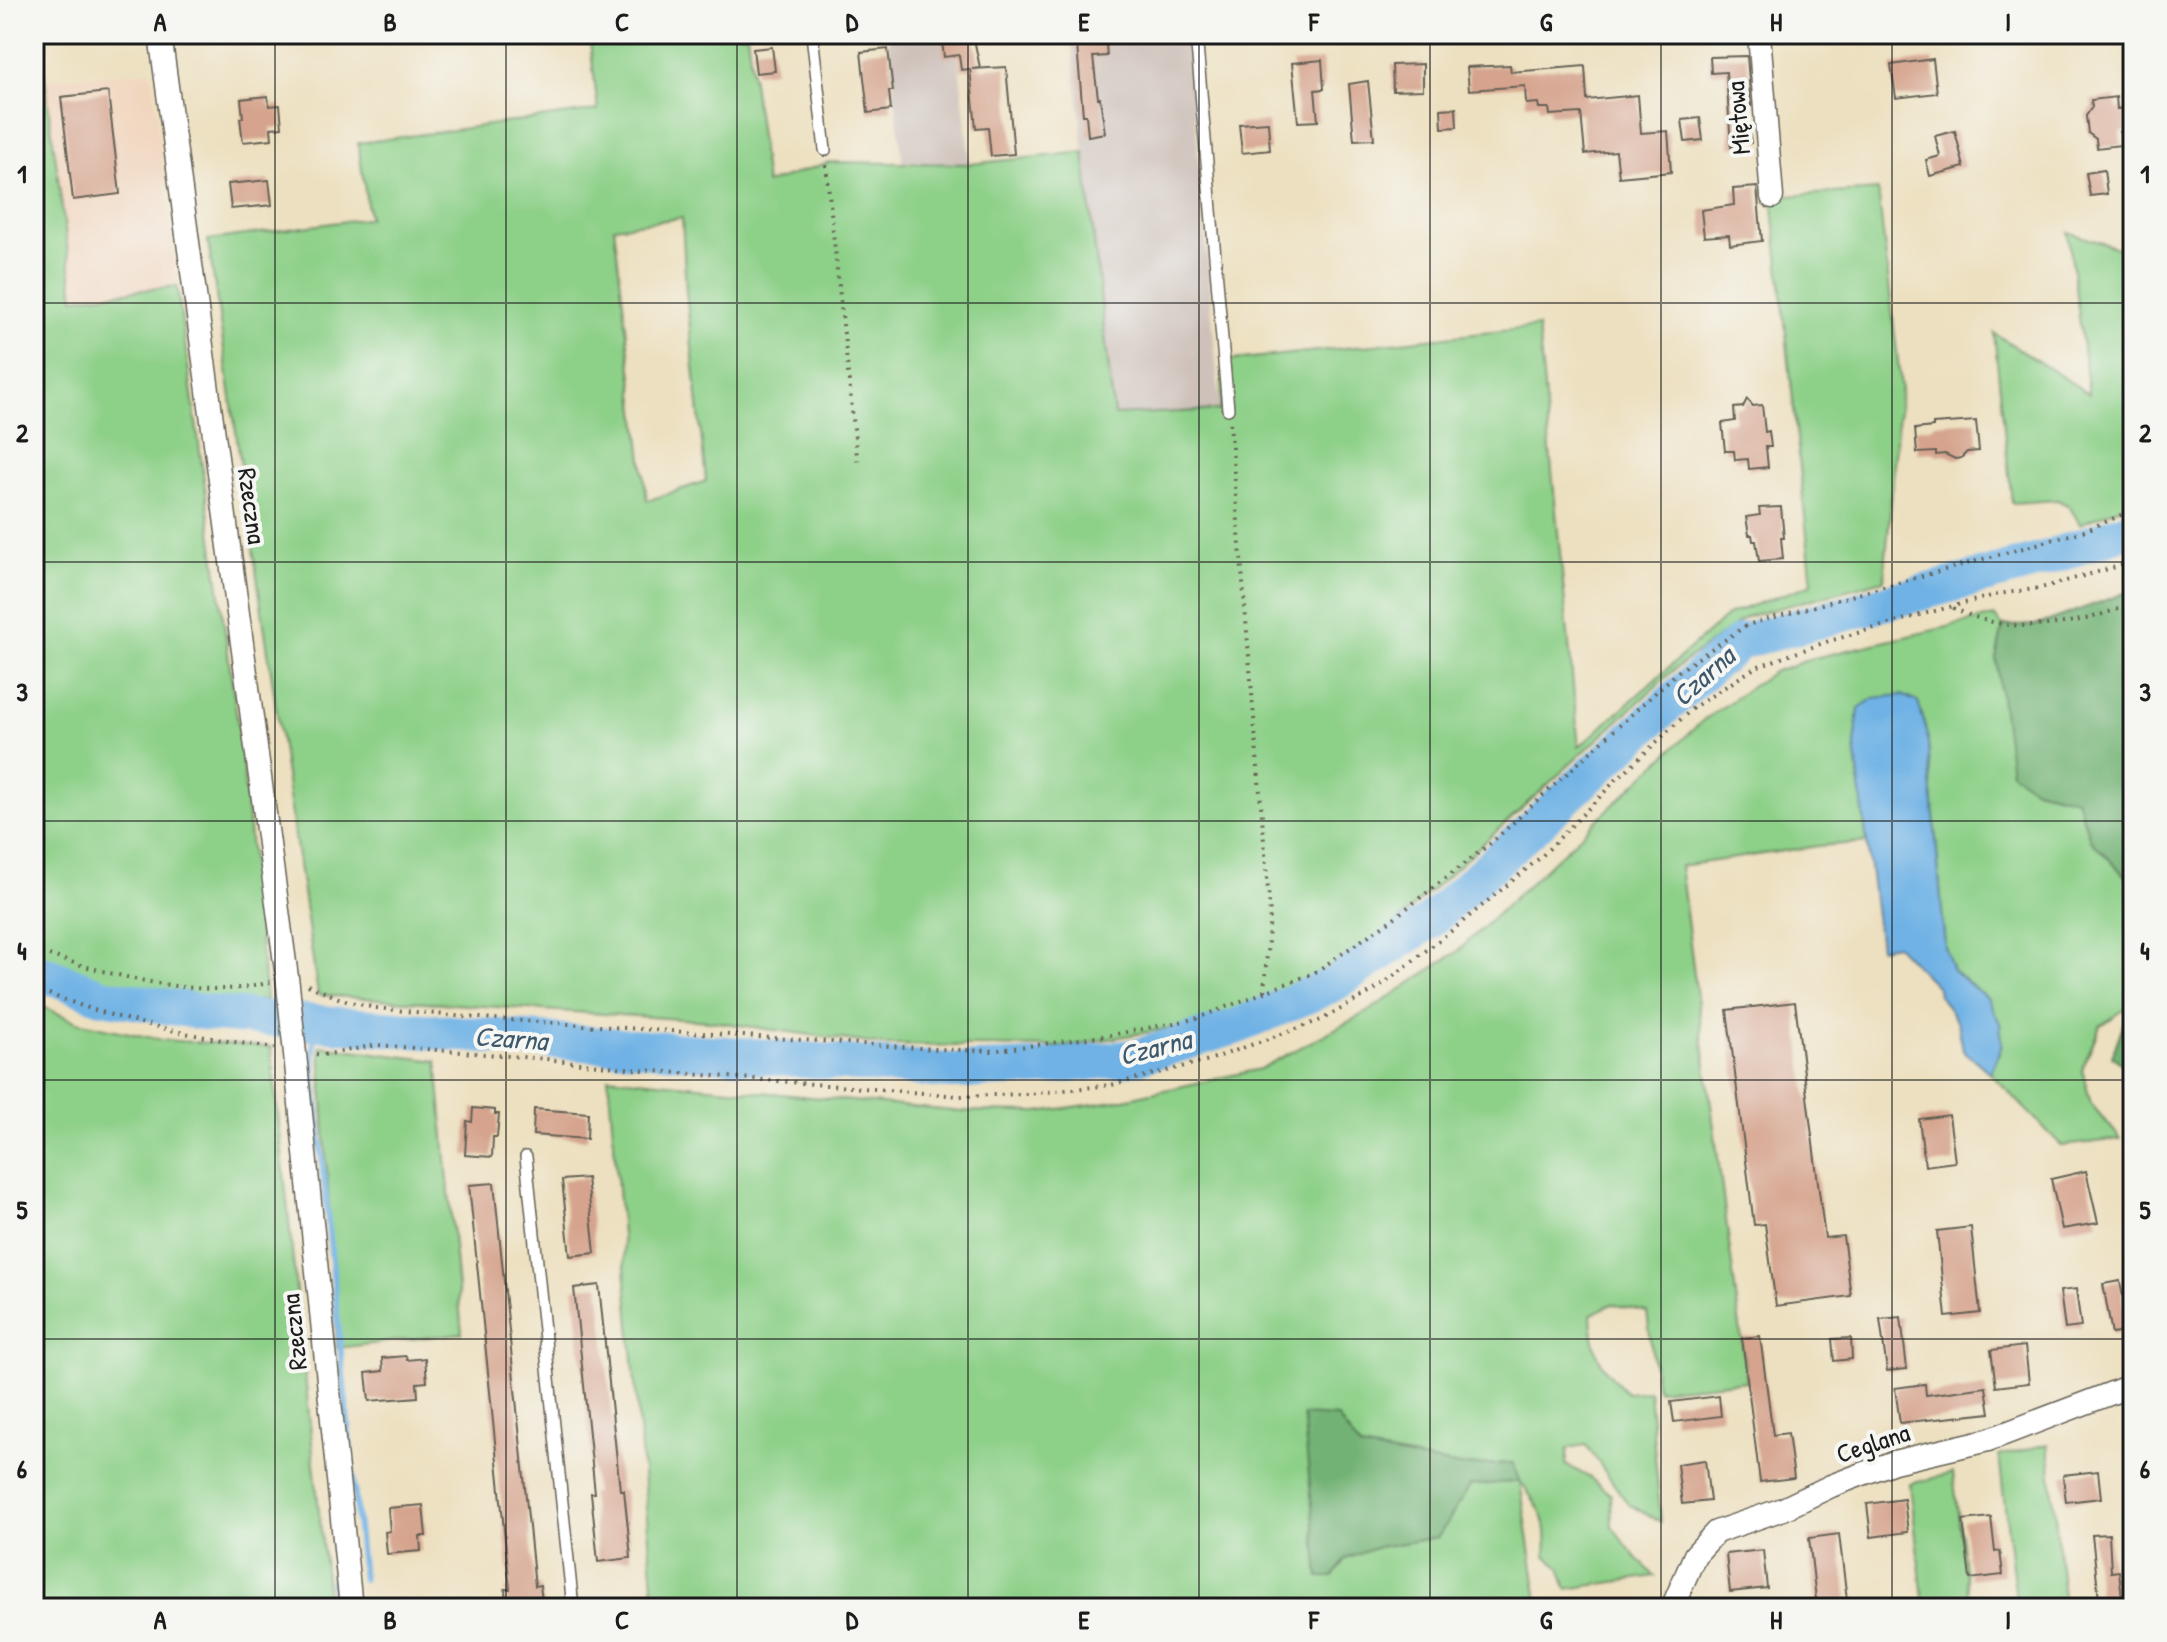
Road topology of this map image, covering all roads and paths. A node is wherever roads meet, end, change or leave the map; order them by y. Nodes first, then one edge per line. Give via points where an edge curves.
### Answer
1 (160, 34) edge
2 (812, 34) edge
3 (1196, 34) edge
4 (1759, 34) edge
5 (825, 150) joint
6 (1772, 197) dead end
7 (1228, 409) joint
8 (858, 466) dead end
9 (2133, 510) edge
10 (2133, 562) edge
11 (1951, 606) junction
12 (2133, 606) edge
13 (34, 950) edge
14 (287, 981) junction
15 (34, 988) edge
16 (1264, 992) junction
17 (294, 1051) junction
18 (526, 1157) dead end
19 (2133, 1385) edge
20 (351, 1608) edge
21 (573, 1608) edge
22 (1672, 1608) edge

1 - 14 street, Rzeczna
2 - 5 lane
3 - 7 lane
4 - 6 street, Miętowa
5 - 8 path
7 - 16 path via 1270,915
9 - 16 path via 2084,531 1747,625 1679,671 1491,843 1394,918 1314,973
10 - 11 path
11 - 12 path via 1997,625 2023,626
11 - 17 path via 1756,667 1694,707 1541,857 1378,988 1321,1020 1195,1064 1111,1085 960,1096 377,1045 323,1055
13 - 14 path via 93,970 213,990
14 - 16 path via 375,1008 991,1051 1195,1019
14 - 17 street, Rzeczna
15 - 17 path via 131,1021
17 - 20 street, Rzeczna
18 - 21 lane
19 - 22 street, Ceglana via 1988,1440 1894,1462 1716,1532 1695,1555

